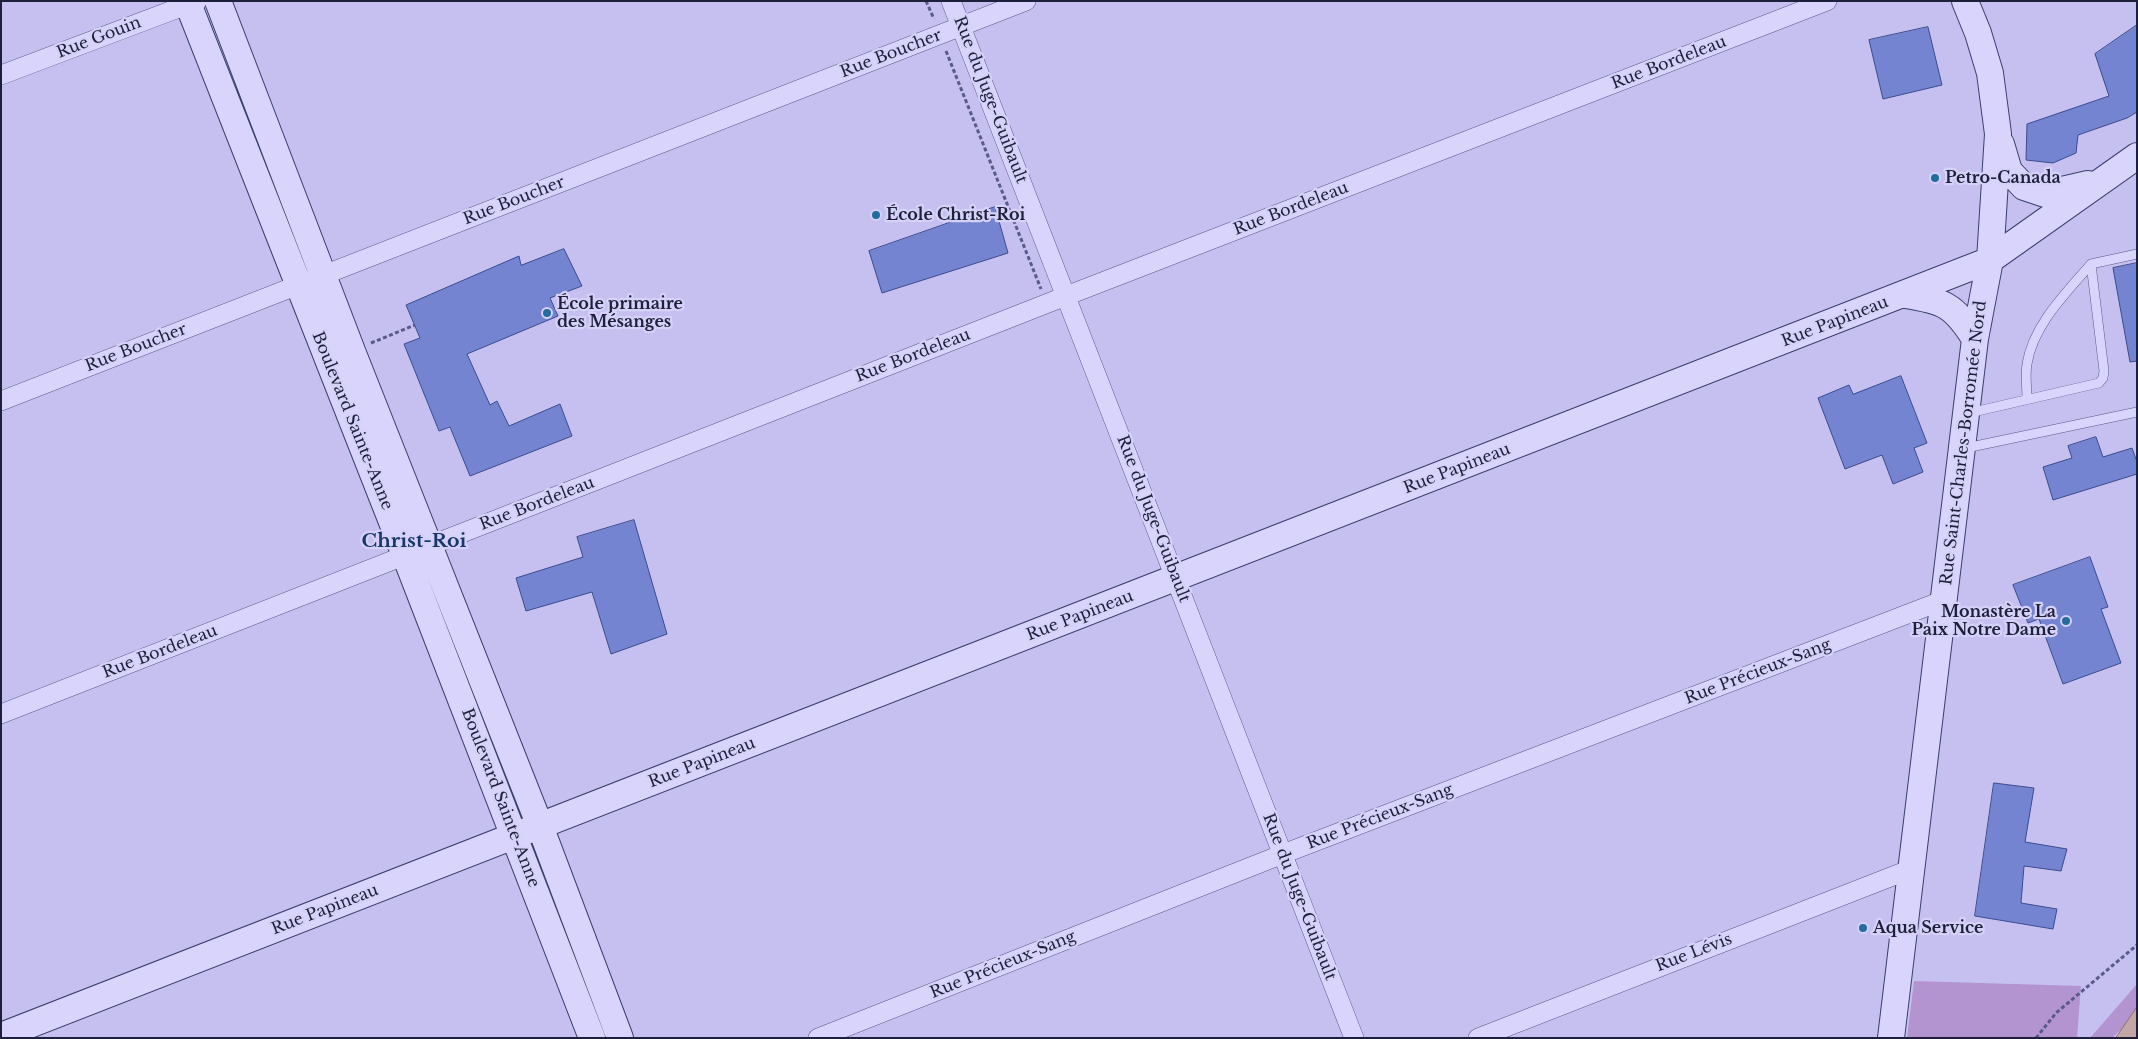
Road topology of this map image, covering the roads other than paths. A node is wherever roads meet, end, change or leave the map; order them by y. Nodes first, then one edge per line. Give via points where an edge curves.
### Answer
1 (218, 1) edge
2 (951, 1) edge
3 (1026, 1) edge
4 (1827, 1) edge
5 (1965, 1) edge
6 (191, 2) edge
7 (961, 26) junction
8 (1, 75) edge
9 (1998, 134) junction
10 (2137, 156) edge
11 (2100, 181) junction
12 (2137, 254) edge
13 (1990, 260) junction
14 (2091, 264) junction
15 (323, 275) junction
16 (298, 285) junction
17 (1905, 294) junction
18 (1066, 296) junction
19 (1975, 339) junction
20 (2028, 399) junction
21 (1, 401) edge
22 (2137, 412) edge
23 (1966, 414) junction
24 (1962, 448) junction
25 (430, 545) junction
26 (405, 555) junction
27 (1176, 578) junction
28 (1944, 600) junction
29 (1, 714) edge
30 (540, 826) junction
31 (514, 836) junction
32 (1283, 854) junction
33 (1911, 869) junction
34 (1, 1036) edge
35 (592, 1038) edge
36 (620, 1038) edge
37 (818, 1038) edge
38 (1354, 1038) edge
39 (1478, 1038) edge
40 (1891, 1038) edge

1 - 15 street, Boulevard Sainte-Anne
2 - 7 street, Rue du Juge-Guibault
3 - 7 street, Rue Boucher
4 - 18 street, Rue Bordeleau
5 - 9 street, Rue Saint-Charles-Borromée Nord via 1990,73
6 - 8 street, Rue Gouin
6 - 16 street, Boulevard Sainte-Anne
7 - 15 street, Rue Boucher
7 - 18 street, Rue du Juge-Guibault
9 - 11 street via 2010,171 2024,187 2045,194
9 - 13 street, Rue Saint-Charles-Borromée Nord
10 - 11 street, Rue Papineau
11 - 13 street, Rue Papineau
12 - 14 lane
13 - 17 street, Rue Papineau
13 - 19 street, Rue Saint-Charles-Borromée Nord
14 - 20 lane via 2060,300 2036,336 2027,365
14 - 20 lane via 2103,378 2099,383
15 - 16 street, Rue Boucher
15 - 25 street, Boulevard Sainte-Anne
16 - 21 street, Rue Boucher
16 - 26 street, Boulevard Sainte-Anne
17 - 19 street via 1945,304 1962,318
17 - 27 street, Rue Papineau
18 - 25 street, Rue Bordeleau
18 - 27 street, Rue du Juge-Guibault
19 - 23 street, Rue Saint-Charles-Borromée Nord
20 - 23 lane
22 - 24 lane
23 - 24 street, Rue Saint-Charles-Borromée Nord
24 - 28 street, Rue Saint-Charles-Borromée Nord
25 - 26 street, Rue Bordeleau
25 - 30 street, Boulevard Sainte-Anne
26 - 29 street, Rue Bordeleau
26 - 31 street, Boulevard Sainte-Anne
27 - 30 street, Rue Papineau
27 - 32 street, Rue du Juge-Guibault
28 - 32 street, Rue Précieux-Sang
28 - 33 street, Rue Saint-Charles-Borromée Nord
30 - 31 street, Rue Papineau
30 - 36 street, Boulevard Sainte-Anne
31 - 34 street, Rue Papineau
31 - 35 street, Boulevard Sainte-Anne
32 - 37 street, Rue Précieux-Sang
32 - 38 street, Rue du Juge-Guibault
33 - 39 street, Rue Lévis
33 - 40 street, Rue Saint-Charles-Borromée Nord

